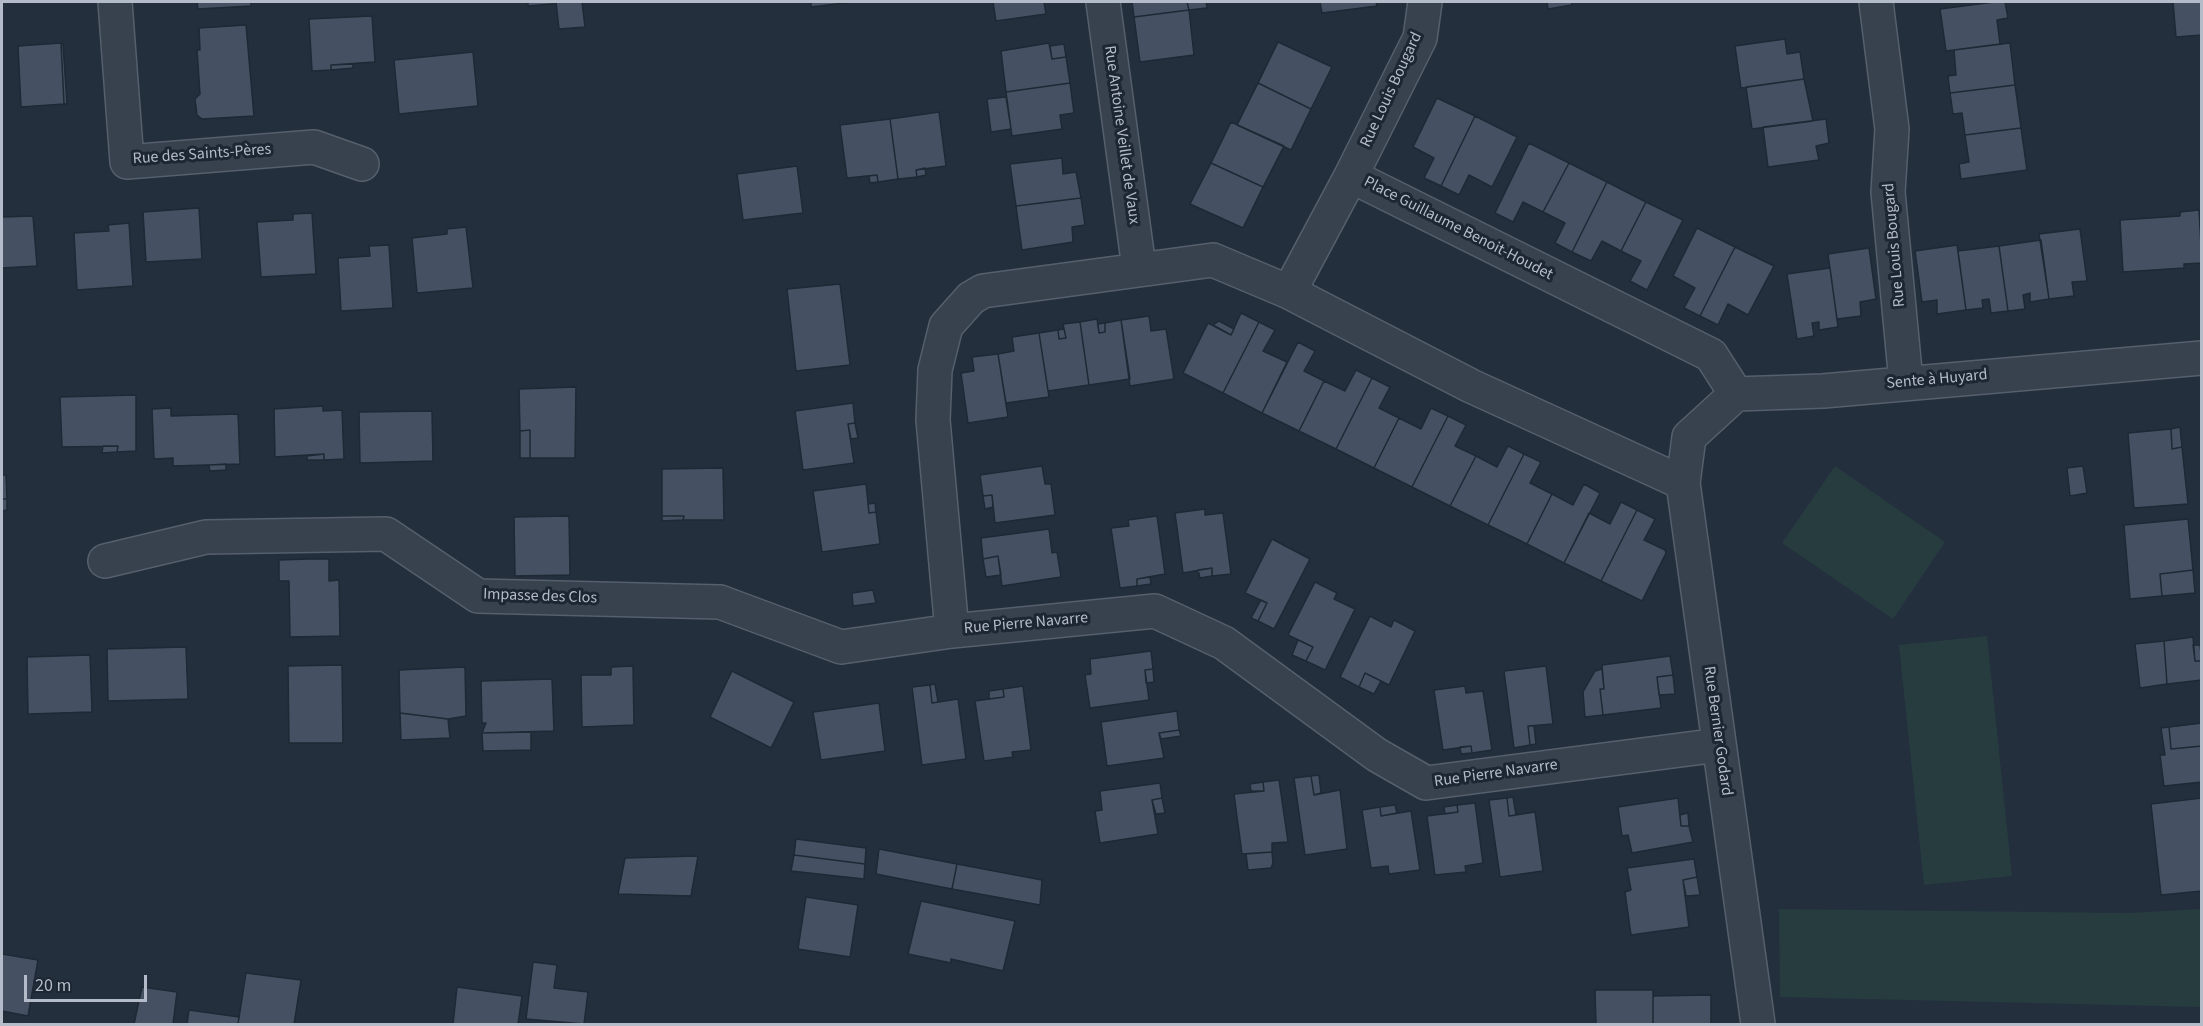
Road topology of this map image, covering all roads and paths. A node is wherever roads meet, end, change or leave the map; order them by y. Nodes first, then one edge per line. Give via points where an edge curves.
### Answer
1 (115, 2) edge
2 (1103, 2) edge
3 (1425, 2) edge
4 (1876, 2) edge
5 (362, 164) dead end
6 (1351, 176) junction
7 (1139, 268) junction
8 (1289, 292) junction
9 (2202, 358) edge
10 (1906, 382) junction
11 (1736, 394) junction
12 (1683, 483) junction
13 (105, 561) dead end
14 (952, 631) junction
15 (1719, 744) junction
16 (1758, 1024) edge

1 - 5 street, Rue des Saints-Pères via 126,162 314,147
2 - 7 street, Rue Antoine Veillet de Vaux
3 - 6 street, Rue Louis Bougard via 1420,38
4 - 10 street, Rue Louis Bougard via 1892,129 1888,192
6 - 8 street, Place Guillaume Benoit-Houdet
6 - 11 street, Place Guillaume Benoit-Houdet via 1711,355
7 - 8 street, Rue Pierre Navarre via 1213,260
7 - 14 street, Rue Pierre Navarre via 983,291 971,298 946,326 935,370 933,420
8 - 12 street via 1471,386
9 - 10 street, Sente à Huyard
10 - 11 street, Sente à Huyard via 1823,391
11 - 12 street, Rue Bernier Godard via 1689,437
12 - 15 street, Rue Bernier Godard
13 - 14 street, Impasse des Clos via 206,537 386,534 478,596 720,602 841,647
14 - 15 street, Rue Pierre Navarre via 1155,611 1224,643 1377,755 1426,783
15 - 16 street, Rue Bernier Godard

